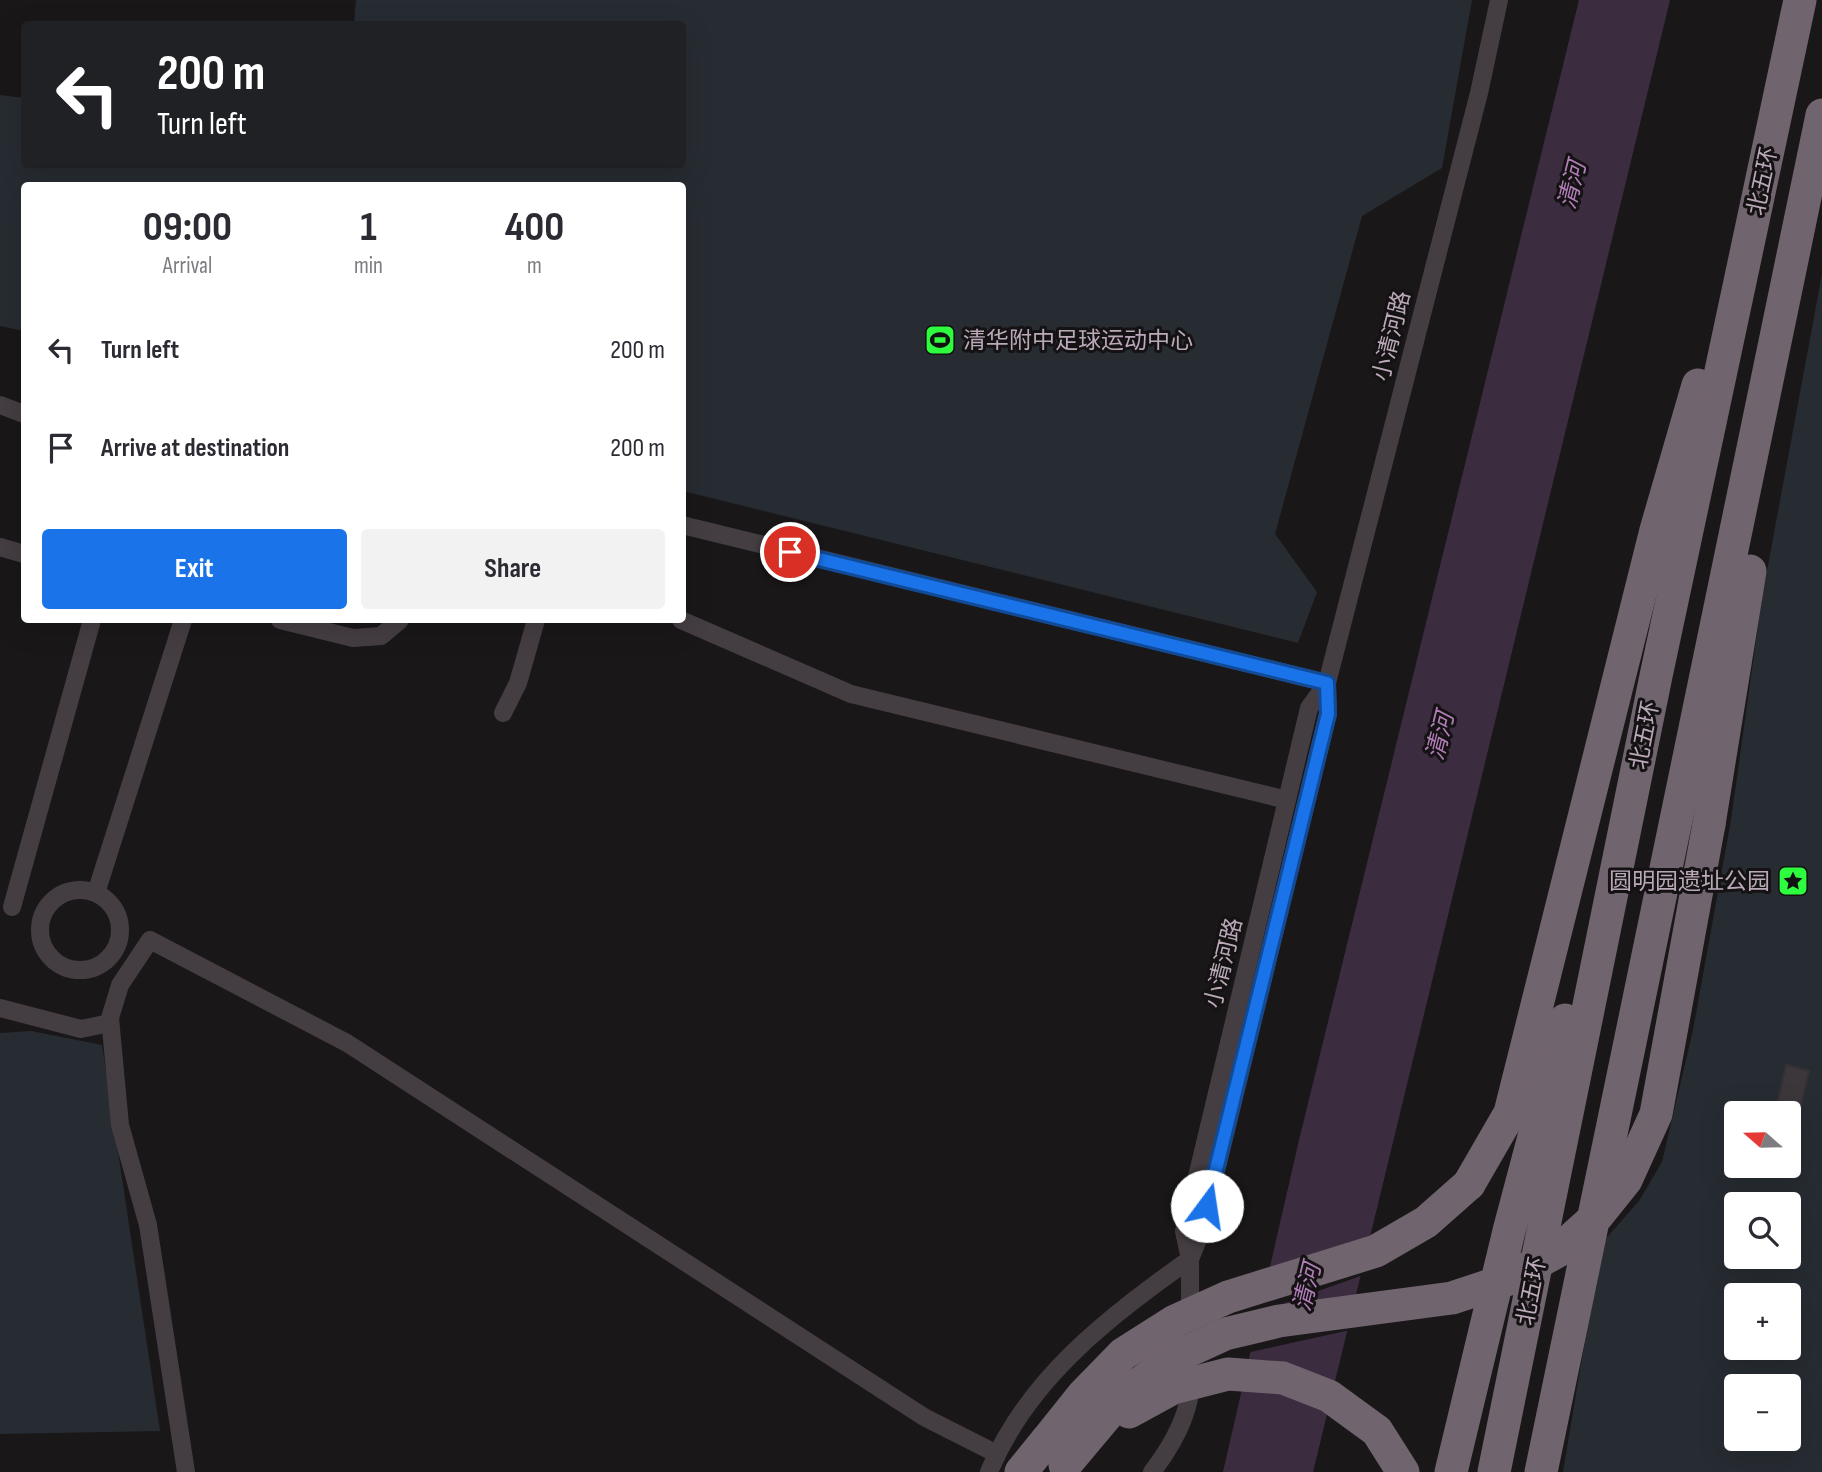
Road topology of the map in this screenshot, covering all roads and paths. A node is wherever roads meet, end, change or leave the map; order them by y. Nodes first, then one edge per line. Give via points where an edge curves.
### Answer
1 (1499, 0) edge
2 (1800, 0) edge
3 (1777, 114) junction
4 (1821, 118) edge
5 (0, 405) edge
6 (21, 413) edge
7 (686, 526) edge
8 (0, 549) edge
9 (21, 553) edge
10 (686, 622) edge
11 (91, 623) edge
12 (182, 623) edge
13 (292, 623) edge
14 (396, 623) edge
15 (535, 623) edge
16 (1656, 676) junction
17 (1327, 683) junction
18 (503, 713) dead end
19 (1287, 800) junction
20 (96, 893) junction
21 (6, 906) edge
22 (42, 915) junction
23 (120, 936) junction
24 (150, 940) junction
25 (0, 1008) edge
26 (110, 1023) junction
27 (1190, 1259) junction
28 (1009, 1463) edge
29 (1063, 1468) edge
30 (186, 1472) edge
31 (989, 1472) edge
32 (1152, 1472) edge
33 (1403, 1472) edge
34 (1451, 1472) edge
35 (1494, 1472) edge
36 (1541, 1472) edge

1 - 17 street, 小清河路
2 - 3 highway, 北五环
3 - 16 highway, 北五环
3 - 28 highway, bridge via 1656,530 1510,1113 1469,1184 1426,1222 1376,1251 1228,1297 1175,1321 1123,1353
4 - 29 highway, bridge via 1710,824 1657,1114 1626,1180 1598,1215 1558,1251 1506,1280 1452,1298 1279,1321 1225,1335 1175,1357 1123,1396
4 - 36 highway, 北五环
5 - 6 street
7 - 17 street
8 - 9 street
10 - 19 street via 851,694
11 - 21 street
12 - 20 street
13 - 14 street via 353,638 381,636
15 - 18 street via 518,683
16 - 34 highway via 1509,1231
16 - 35 highway, 北五环
17 - 19 street, 小清河路 via 1309,708
17 - 27 street, 小清河路 via 1328,714 1201,1232
19 - 27 street, 小清河路 via 1184,1231
20 - 22 street via 71,891 49,904
20 - 23 street via 115,910
21 - 22 street
22 - 23 street via 41,940 46,952 68,969 95,968 116,949
23 - 24 street
24 - 26 street via 120,985
24 - 28 street via 347,1043 924,1417
25 - 26 street via 81,1029
26 - 30 street via 120,1125 148,1225
27 - 28 street via 1117,1312 1061,1363 1003,1438
27 - 32 street, 小清河路 via 1191,1394 1171,1447
28 - 31 street
29 - 33 highway, bridge via 1132,1409 1173,1388 1228,1374 1283,1378 1329,1396 1377,1431

